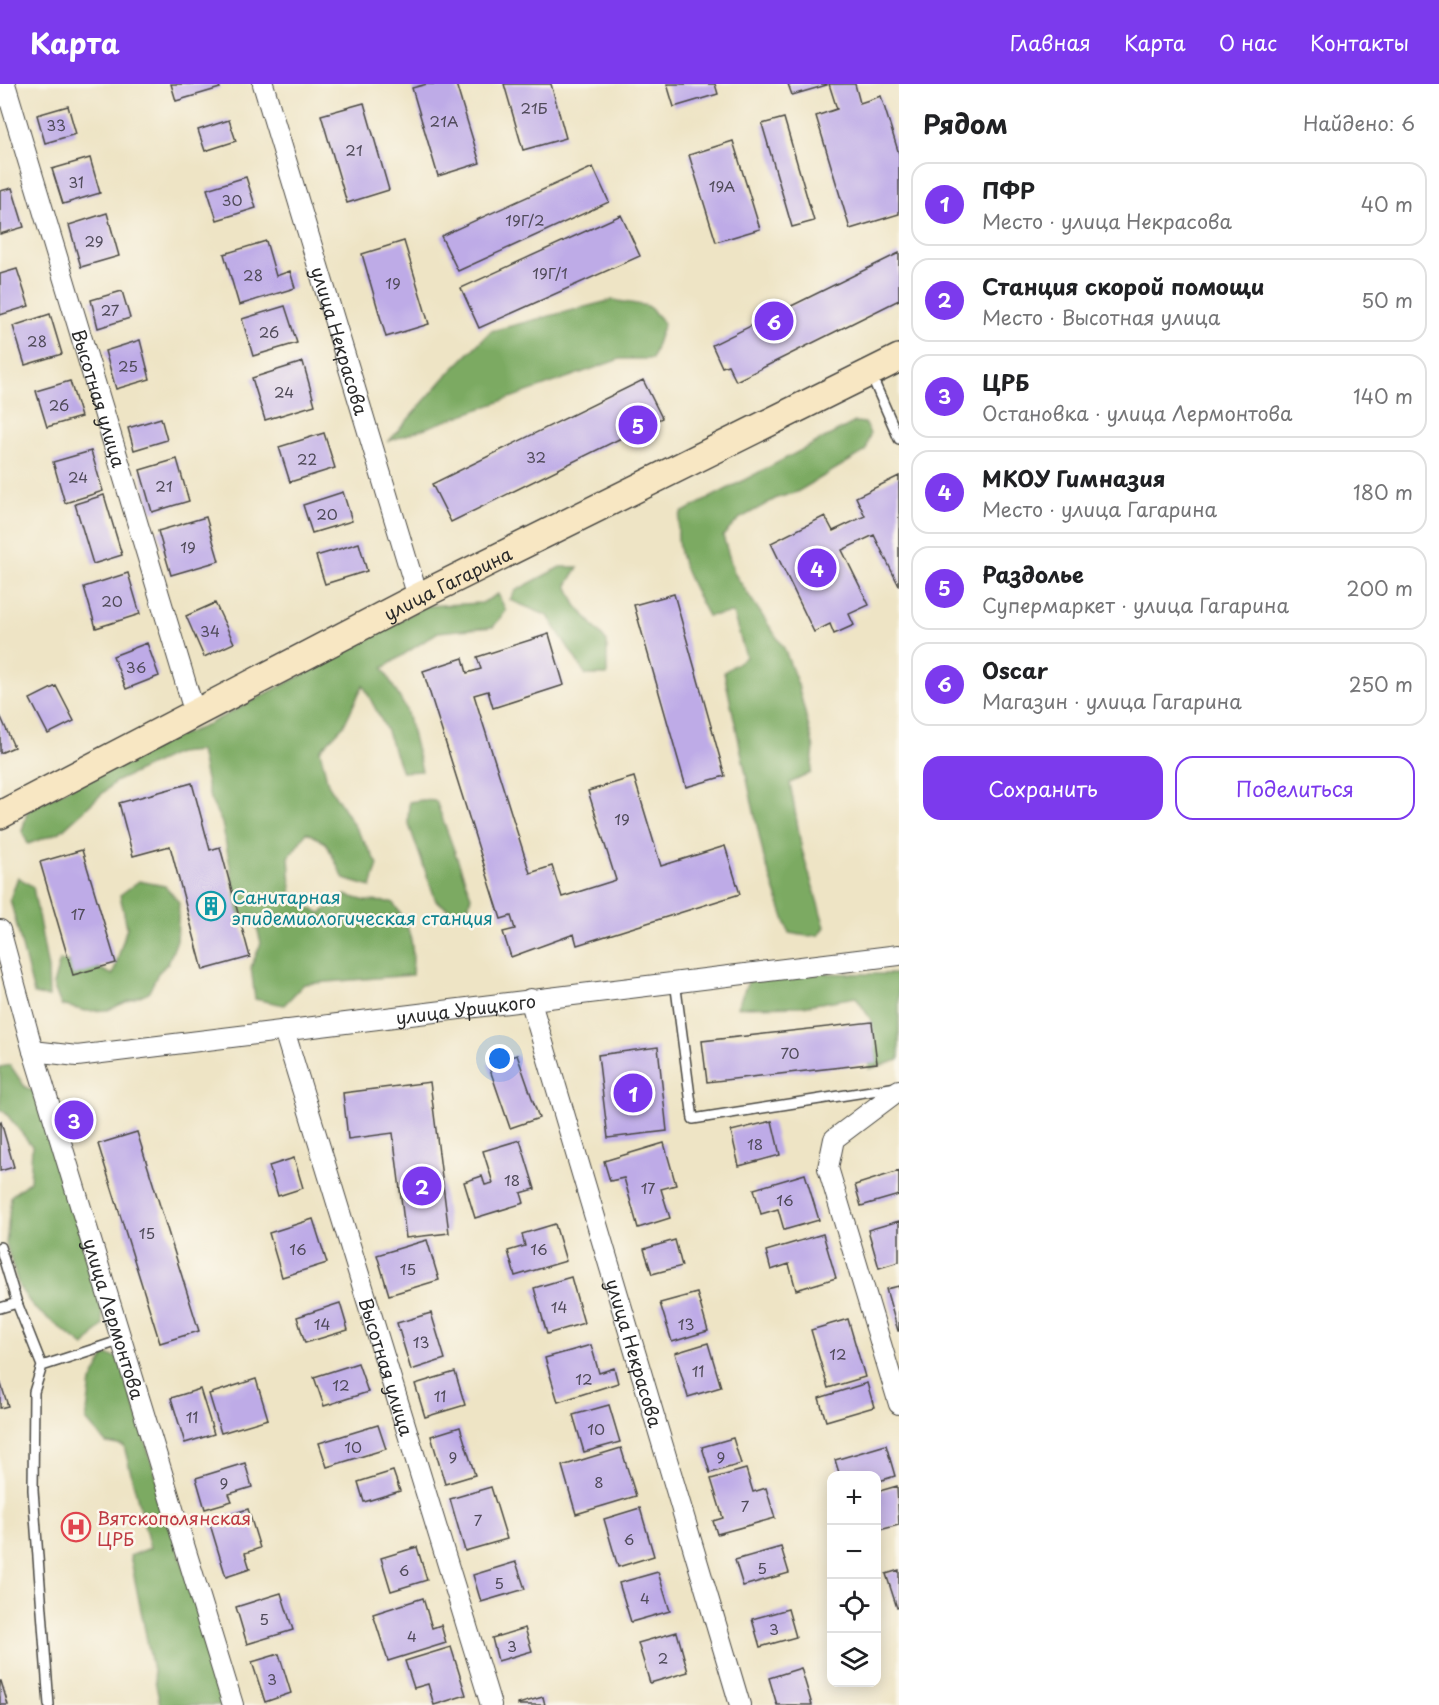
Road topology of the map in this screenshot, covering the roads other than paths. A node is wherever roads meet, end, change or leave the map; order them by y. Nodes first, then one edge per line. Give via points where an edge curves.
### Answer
1 (5, 84) edge
2 (263, 84) edge
3 (899, 358) edge
4 (870, 373) junction
5 (899, 439) edge
6 (417, 597) junction
7 (195, 714) junction
8 (0, 815) edge
9 (0, 930) edge
10 (899, 955) edge
11 (675, 981) junction
12 (530, 999) junction
13 (284, 1030) junction
14 (33, 1051) junction
15 (899, 1088) edge
16 (0, 1247) edge
17 (18, 1303) junction
18 (0, 1308) edge
19 (122, 1340) junction
20 (42, 1366) junction
21 (899, 1404) edge
22 (49, 1705) edge
23 (233, 1705) edge
24 (490, 1705) edge
25 (740, 1705) edge

1 - 7 street, Высотная улица
2 - 6 street, улица Некрасова
3 - 4 street, улица Гагарина
4 - 5 lane
4 - 6 street, улица Гагарина
6 - 7 street, улица Гагарина
7 - 8 street, улица Гагарина
9 - 14 street, улица Лермонтова
10 - 11 street, улица Урицкого
11 - 12 street, улица Урицкого
11 - 15 lane via 693,1119
12 - 13 street, улица Урицкого
12 - 25 street, улица Некрасова
13 - 14 street, улица Урицкого via 77,1056
13 - 24 street, Высотная улица
14 - 19 street, улица Лермонтова
15 - 21 street via 834,1139 828,1168
16 - 17 lane
17 - 18 lane
17 - 20 lane
19 - 20 lane
19 - 23 street, улица Лермонтова
20 - 22 lane via 34,1392 33,1490

